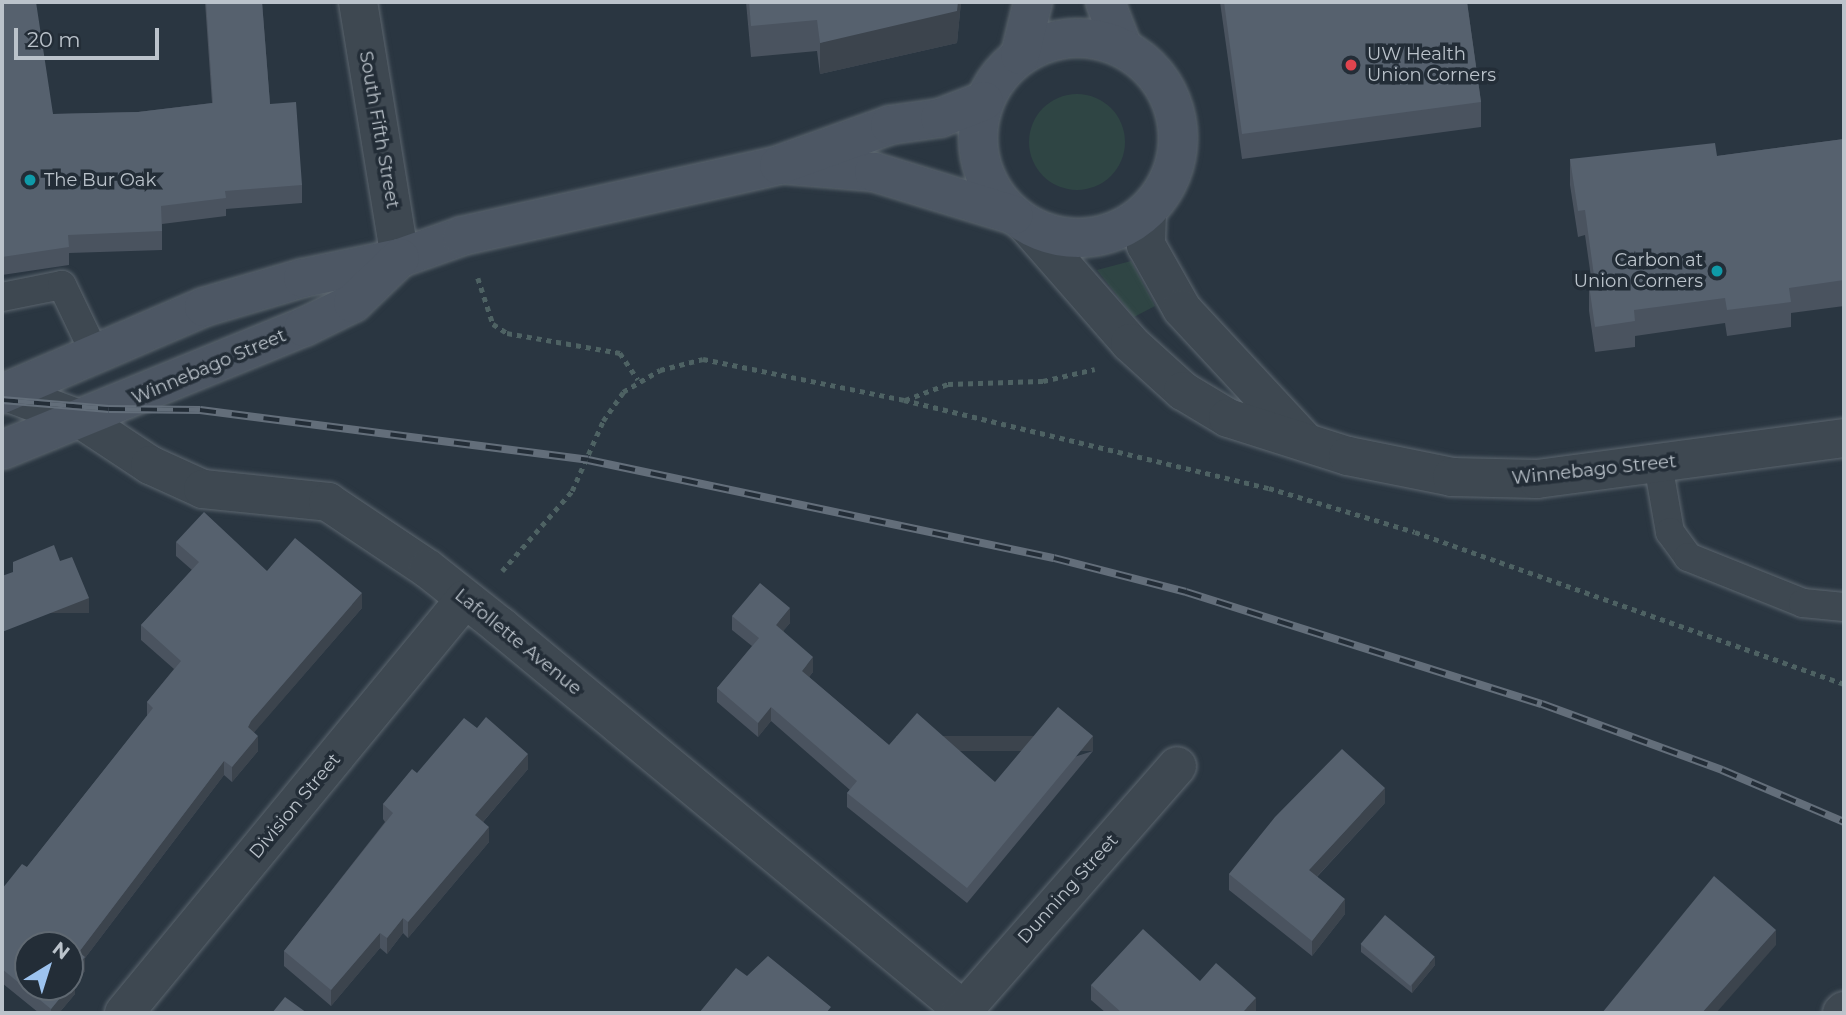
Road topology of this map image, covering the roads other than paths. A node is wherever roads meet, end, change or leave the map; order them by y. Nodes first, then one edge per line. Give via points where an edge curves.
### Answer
1 (358, 2) edge
2 (1033, 2) edge
3 (1105, 2) edge
4 (1123, 48) junction
5 (1020, 55) junction
6 (984, 101) junction
7 (779, 165) junction
8 (1147, 212) junction
9 (1020, 219) junction
10 (400, 258) junction
11 (2, 297) edge
12 (94, 354) junction
13 (4, 393) edge
14 (82, 420) junction
15 (1844, 438) edge
16 (1305, 441) junction
17 (2, 450) edge
18 (1658, 464) junction
19 (465, 599) junction
20 (1844, 607) edge
21 (1177, 766) dead end
22 (964, 1012) edge
23 (124, 1013) edge

1 - 10 street, South Fifth Street
2 - 5 street
3 - 4 street
4 - 5 street via 1097,39 1070,37
4 - 8 street via 1145,62 1163,83 1177,120 1174,170
5 - 6 street via 999,76
6 - 7 street, Winnebago Street via 940,118 890,125
6 - 9 street via 978,132 981,163 993,192
7 - 9 street, Winnebago Street via 874,172
7 - 10 street, Winnebago Street via 462,236
8 - 9 street via 1120,230 1089,239 1056,236
8 - 16 street, Winnebago Street via 1146,245 1182,309
9 - 16 street, Winnebago Street via 1130,343 1183,391 1228,418
10 - 12 street, Winnebago Street via 303,278 204,307
10 - 14 street, Winnebago Street via 353,303
11 - 12 lane via 62,285
12 - 13 street, Winnebago Street
13 - 14 street, Lafollette Avenue
14 - 17 street, Winnebago Street
14 - 19 street, Lafollette Avenue via 150,465 203,489 328,502
15 - 18 street, Winnebago Street
16 - 18 street, Winnebago Street via 1392,468 1497,480
18 - 20 lane via 1670,532 1688,557 1803,603
19 - 22 street, Lafollette Avenue
19 - 23 street, Division Street
21 - 22 street, Dunning Street

